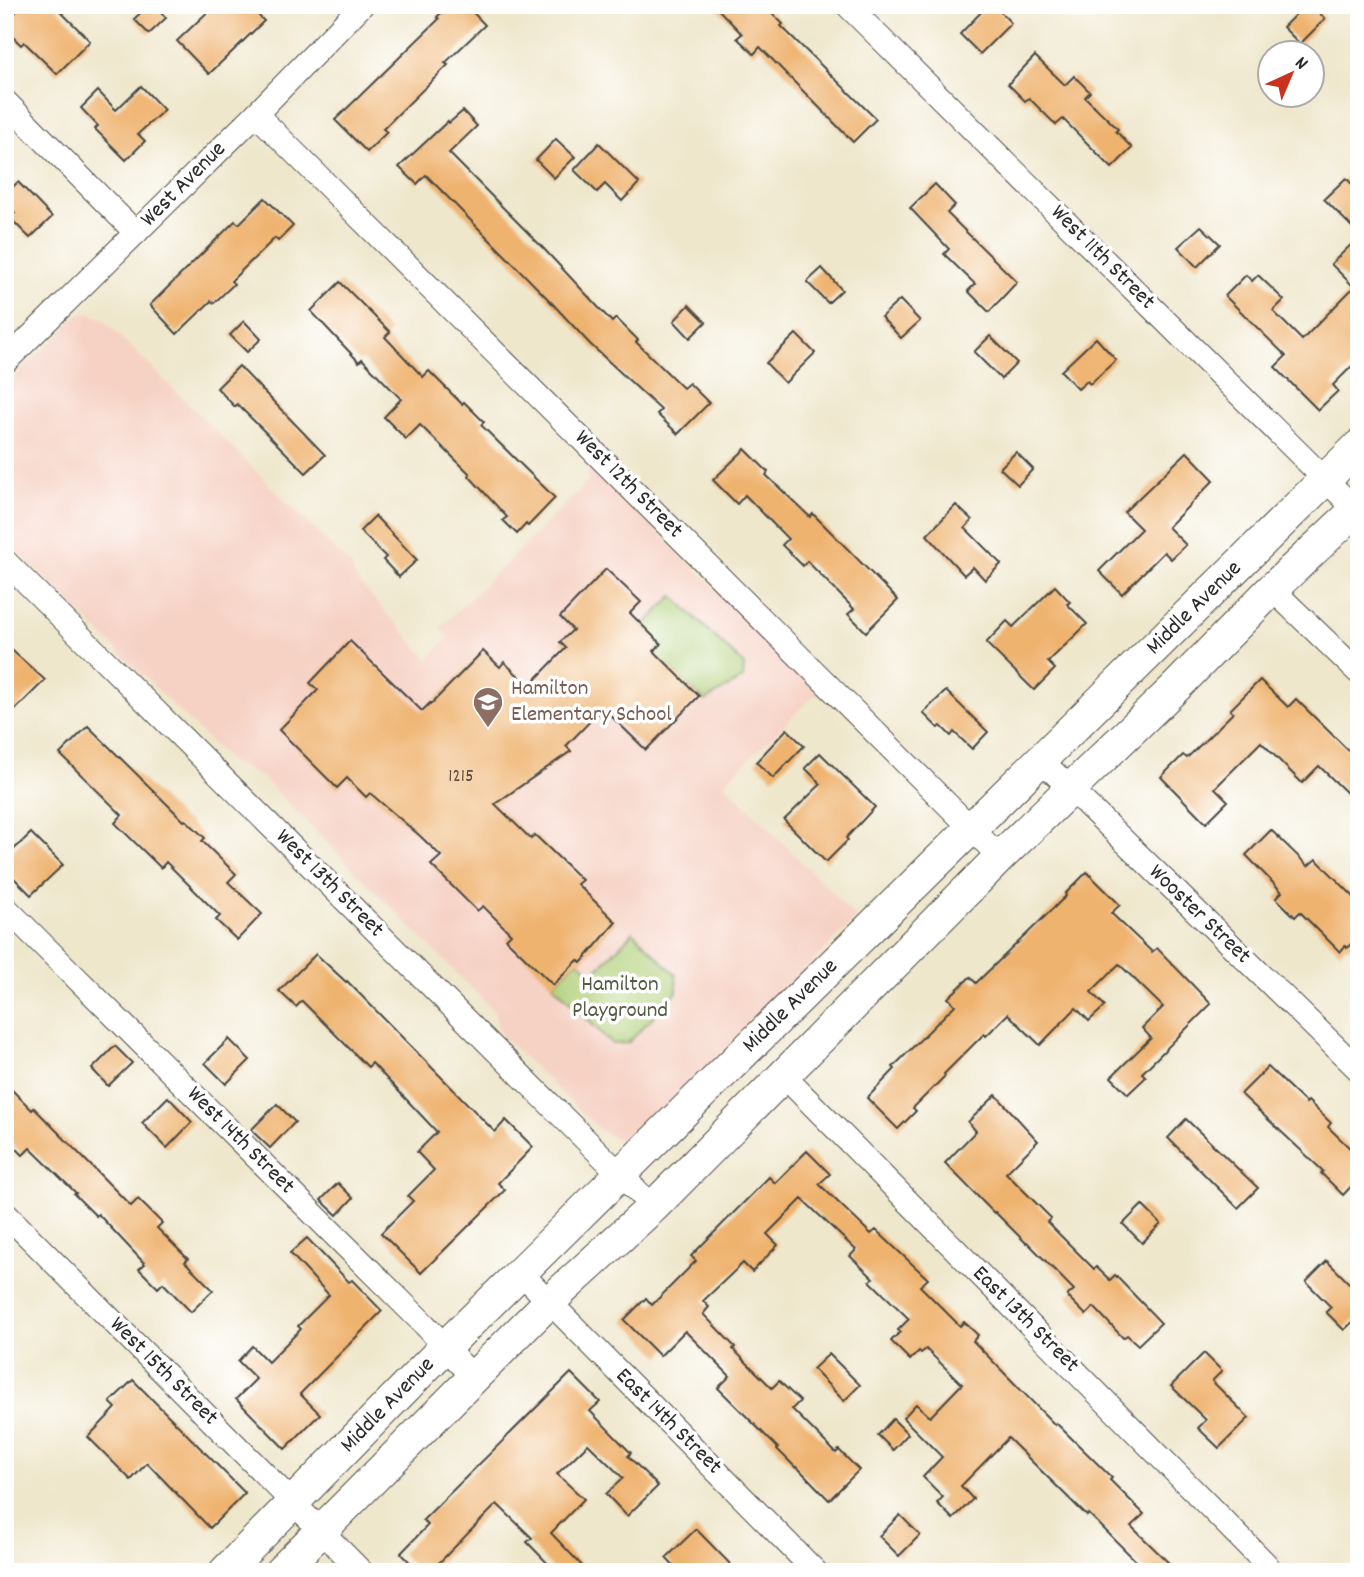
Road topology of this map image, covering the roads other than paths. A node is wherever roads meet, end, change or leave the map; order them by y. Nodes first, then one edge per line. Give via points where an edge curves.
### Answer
1 (362, 5) edge
2 (847, 5) edge
3 (5, 101) edge
4 (256, 114) junction
5 (136, 233) junction
6 (5, 362) edge
7 (1359, 446) edge
8 (1325, 479) junction
9 (1357, 509) edge
10 (5, 561) edge
11 (1272, 589) junction
12 (1359, 673) edge
13 (1040, 759) junction
14 (1070, 789) junction
15 (971, 828) junction
16 (1000, 857) junction
17 (5, 907) edge
18 (1359, 1070) edge
19 (784, 1076) junction
20 (620, 1175) junction
21 (653, 1207) junction
22 (5, 1213) edge
23 (520, 1272) junction
24 (549, 1302) junction
25 (444, 1347) junction
26 (474, 1377) junction
27 (292, 1502) junction
28 (321, 1531) junction
29 (1267, 1565) dead end
30 (225, 1572) edge
31 (280, 1572) edge
32 (362, 1572) edge
33 (816, 1572) edge

1 - 4 street, West Avenue
2 - 8 street, West 11th Street
3 - 5 street
4 - 5 street, West Avenue
4 - 15 street, West 12th Street
5 - 6 street, West Avenue
7 - 8 main road, Middle Avenue
8 - 9 street, West 11th Street
8 - 13 main road, Middle Avenue
9 - 11 main road, Middle Avenue
10 - 20 street, West 13th Street
11 - 12 street
11 - 14 main road, Middle Avenue
13 - 14 street, Wooster Street
13 - 15 main road, Middle Avenue
14 - 16 main road, Middle Avenue
14 - 18 street, Wooster Street
15 - 16 street, West 12th Street
15 - 20 main road, Middle Avenue
16 - 19 main road, Middle Avenue
17 - 25 street, West 14th Street
19 - 21 main road, Middle Avenue
19 - 29 street, East 13th Street
20 - 21 street, West 13th Street
20 - 23 main road, Middle Avenue
21 - 24 main road, Middle Avenue
22 - 27 street, West 15th Street
23 - 24 street, East 14th Street
23 - 25 main road, Middle Avenue
24 - 26 main road, Middle Avenue
24 - 33 street, East 14th Street
25 - 26 street, West 14th Street
25 - 27 main road, Middle Avenue
26 - 28 main road, Middle Avenue
27 - 28 street, West 15th Street
27 - 30 main road, Middle Avenue
28 - 31 main road, Middle Avenue
28 - 32 street, West 15th Street

